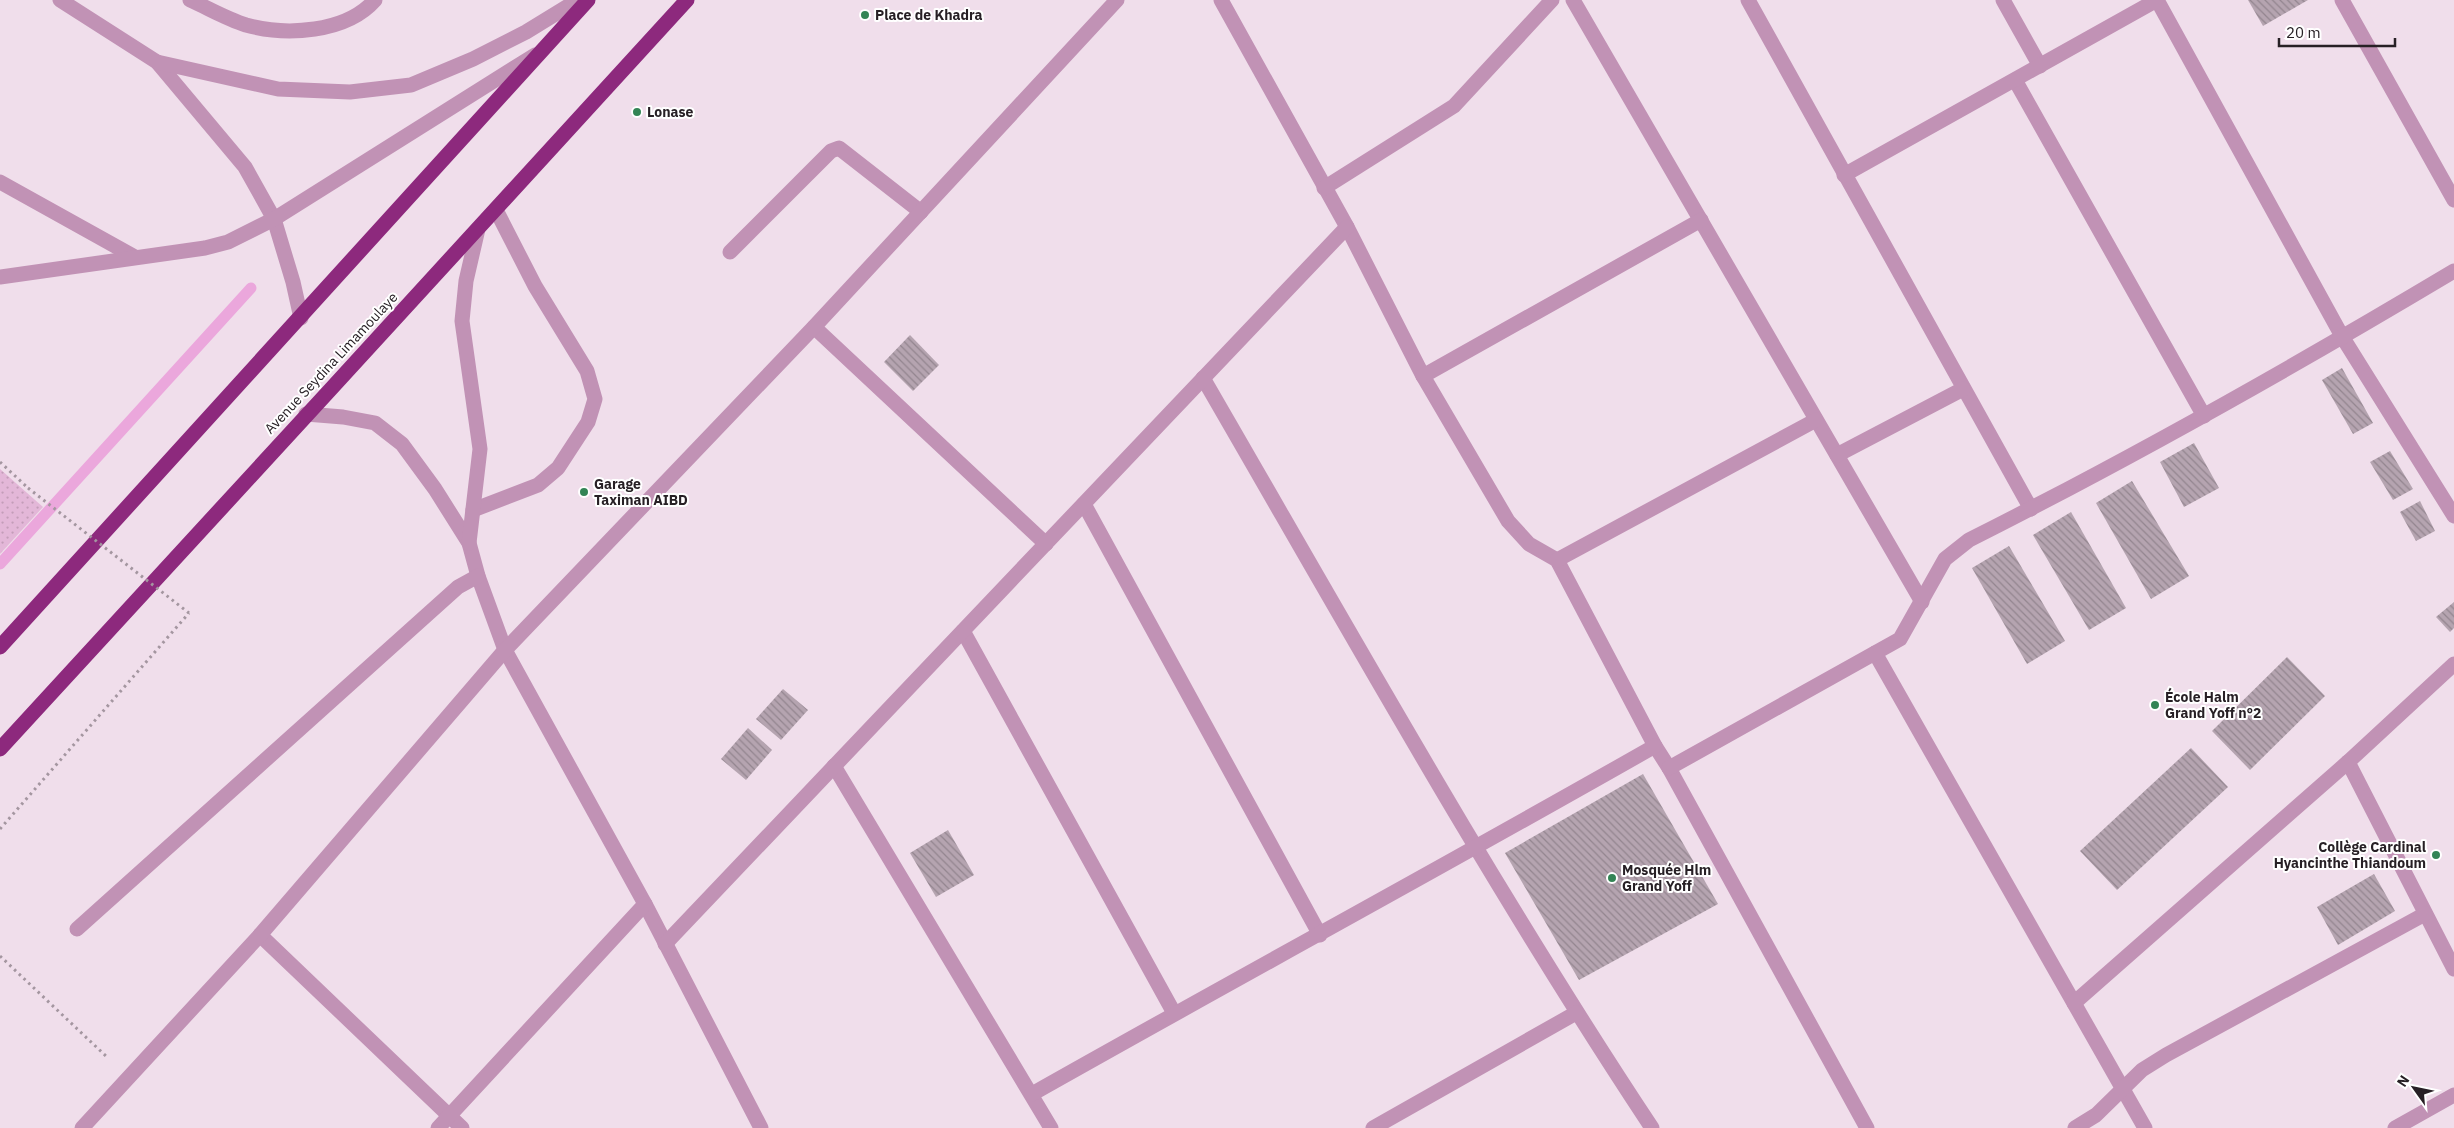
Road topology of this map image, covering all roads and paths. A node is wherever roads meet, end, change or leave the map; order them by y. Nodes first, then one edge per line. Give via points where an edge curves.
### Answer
1 (60, 0) edge
2 (190, 0) edge
3 (375, 0) edge
4 (578, 0) edge
5 (588, 0) edge
6 (687, 0) edge
7 (1117, 0) edge
8 (1221, 0) edge
9 (1552, 0) edge
10 (1573, 0) edge
11 (1748, 0) edge
12 (2003, 0) edge
13 (2342, 0) edge
14 (542, 50) junction
15 (157, 62) junction
16 (2040, 66) junction
17 (2015, 80) junction
18 (1844, 175) junction
19 (0, 182) edge
20 (1324, 188) junction
21 (2454, 200) edge
22 (496, 210) junction
23 (921, 212) junction
24 (274, 219) junction
25 (1701, 220) junction
26 (1347, 227) junction
27 (478, 228) junction
28 (730, 252) dead end
29 (134, 257) junction
30 (2454, 271) edge
31 (0, 277) edge
32 (301, 318) junction
33 (814, 328) junction
34 (2343, 338) junction
35 (1423, 376) junction
36 (1203, 378) junction
37 (1963, 389) junction
38 (306, 414) junction
39 (2204, 416) junction
40 (1816, 420) junction
41 (1837, 455) junction
42 (0, 462) edge
43 (1084, 504) junction
44 (2030, 509) junction
45 (473, 510) junction
46 (2454, 516) edge
47 (469, 544) junction
48 (1046, 544) junction
49 (1557, 560) junction
50 (478, 576) junction
51 (1922, 602) junction
52 (963, 631) junction
53 (0, 647) edge
54 (505, 650) junction
55 (1875, 653) junction
56 (2454, 664) edge
57 (1655, 746) junction
58 (0, 749) edge
59 (2348, 762) junction
60 (834, 766) junction
61 (1669, 768) junction
62 (0, 828) edge
63 (1477, 848) junction
64 (646, 904) junction
65 (2425, 914) junction
66 (77, 929) dead end
67 (260, 935) junction
68 (1320, 935) junction
69 (665, 944) junction
70 (0, 956) edge
71 (2454, 969) edge
72 (2074, 1003) junction
73 (1174, 1013) junction
74 (1576, 1013) junction
75 (129, 1077) junction
76 (2123, 1090) junction
77 (1032, 1094) junction
78 (2454, 1095) edge
79 (449, 1115) junction
80 (82, 1128) edge
81 (438, 1128) edge
82 (462, 1128) edge
83 (761, 1128) edge
84 (1051, 1128) edge
85 (1374, 1128) edge
86 (1652, 1128) edge
87 (1867, 1128) edge
88 (2075, 1128) edge
89 (2145, 1128) edge
90 (2395, 1128) edge

1 - 15 street
2 - 3 street via 245,25 277,31 341,24
4 - 15 street via 473,59 412,84 350,92 278,90
5 - 14 highway
6 - 22 highway, Avenue Seydina Limamoulaye
7 - 23 street
8 - 20 street
9 - 20 street via 1454,106
10 - 25 street
11 - 18 street
12 - 16 street
13 - 21 street
14 - 24 street
14 - 32 highway
15 - 24 street via 245,167
16 - 17 street
16 - 34 street via 2157,0
17 - 18 street
17 - 39 street
18 - 37 street
19 - 29 street
20 - 26 street
22 - 27 highway, Avenue Seydina Limamoulaye
22 - 45 street via 535,286 587,371 596,399 588,422 558,468 538,485
23 - 28 street via 840,148 830,151
23 - 33 street
24 - 29 street via 228,242
24 - 32 street
25 - 35 street
25 - 40 street
26 - 35 street
26 - 36 street
27 - 38 highway, Avenue Seydina Limamoulaye
27 - 45 street via 466,281 462,321 480,449
29 - 31 street
30 - 34 street
32 - 53 highway
33 - 48 street
33 - 54 street
34 - 39 street
34 - 46 street
35 - 49 street via 1508,522 1529,544
36 - 43 street
36 - 63 street
37 - 41 street
37 - 44 street
38 - 47 street via 342,416 375,423 402,444
38 - 58 highway, Avenue Seydina Limamoulaye
39 - 44 street
40 - 41 street
40 - 49 street
41 - 51 street
42 - 62 path, bridge via 28,488 189,613
43 - 48 street
43 - 68 street
44 - 51 street via 1969,540 1945,560
45 - 47 street
47 - 50 street
48 - 52 street
49 - 57 street
50 - 54 street
50 - 66 street via 450,594
51 - 55 street via 1900,639
52 - 60 street
52 - 73 street
54 - 64 street
54 - 67 street
55 - 61 street
55 - 72 street
56 - 59 street
57 - 61 street
57 - 63 street
59 - 65 street
59 - 72 street
60 - 69 street
60 - 77 street
61 - 87 street
63 - 68 street
63 - 74 street
64 - 69 street
64 - 79 street
65 - 71 street
65 - 76 street via 2166,1055 2142,1070
67 - 75 street
67 - 79 street
68 - 73 street
69 - 83 street
70 - 75 path
72 - 76 street
73 - 77 street
74 - 85 street
74 - 86 street
75 - 80 street
76 - 88 street via 2096,1115
76 - 89 street
77 - 84 street
78 - 90 street
79 - 81 street
79 - 82 street

